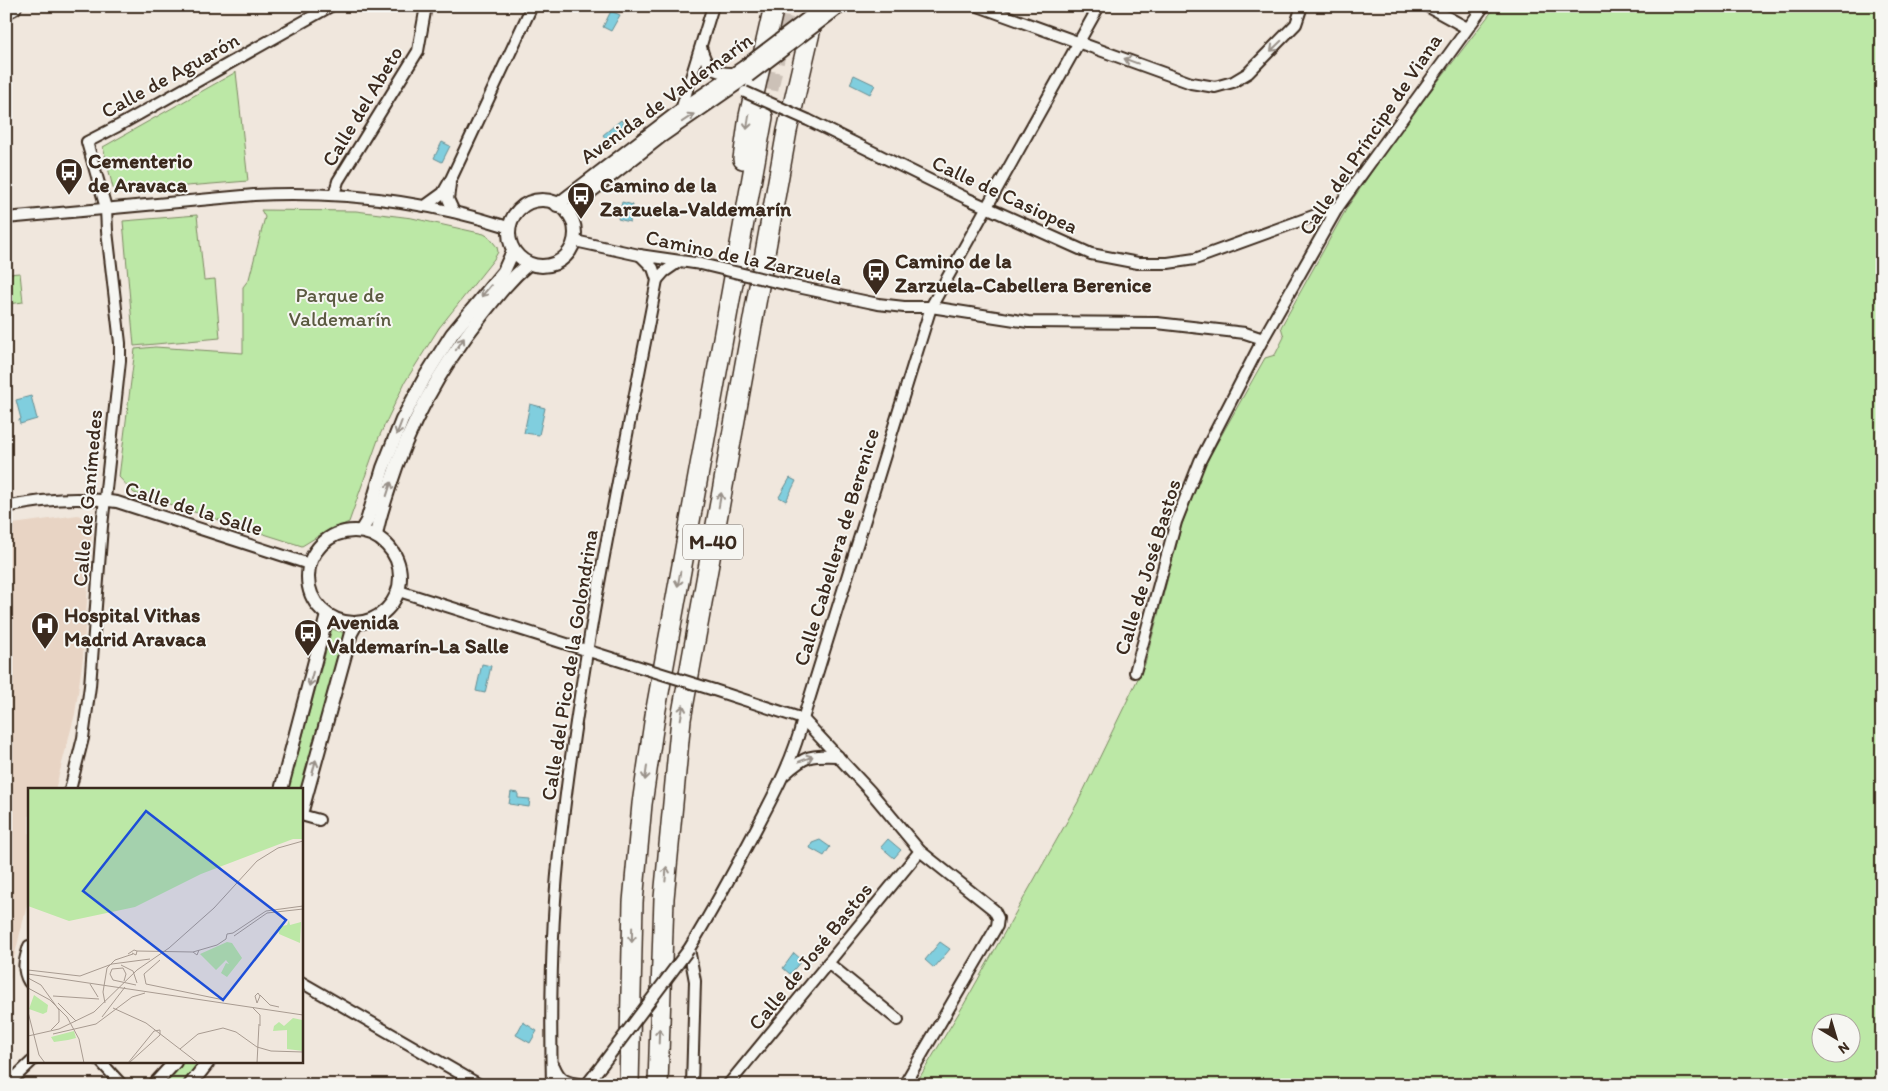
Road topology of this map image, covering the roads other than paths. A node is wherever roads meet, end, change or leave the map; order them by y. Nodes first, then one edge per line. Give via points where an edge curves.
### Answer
1 (12, 6) edge
2 (331, 6) edge
3 (426, 6) edge
4 (532, 6) edge
5 (713, 6) edge
6 (774, 6) edge
7 (816, 6) edge
8 (824, 6) edge
9 (839, 6) edge
10 (978, 6) edge
11 (1099, 6) edge
12 (1302, 6) edge
13 (1427, 6) edge
14 (1484, 6) edge
15 (6, 9) edge
16 (1467, 28) junction
17 (1080, 42) junction
18 (701, 46) junction
19 (708, 64) junction
20 (693, 70) junction
21 (739, 79) junction
22 (797, 84) junction
23 (681, 110) junction
24 (763, 117) tunnel mouth
25 (451, 179) junction
26 (334, 196) junction
27 (557, 204) junction
28 (425, 206) junction
29 (986, 207) junction
30 (1338, 207) junction
31 (106, 208) junction
32 (454, 212) junction
33 (568, 213) junction
34 (6, 218) edge
35 (508, 227) junction
36 (575, 241) junction
37 (513, 252) junction
38 (639, 255) junction
39 (680, 261) junction
40 (528, 264) junction
41 (657, 280) junction
42 (931, 307) junction
43 (1263, 339) junction
44 (698, 474) junction
45 (105, 500) junction
46 (6, 507) edge
47 (361, 531) junction
48 (376, 536) junction
49 (309, 564) junction
50 (398, 591) junction
51 (327, 615) junction
52 (356, 624) junction
53 (587, 650) junction
54 (1134, 672) dead end
55 (802, 719) junction
56 (838, 756) junction
57 (781, 778) junction
58 (70, 788) edge
59 (282, 788) edge
60 (302, 810) edge
61 (302, 814) edge
62 (319, 820) dead end
63 (920, 850) junction
64 (689, 949) junction
65 (28, 950) edge
66 (828, 963) junction
67 (28, 981) edge
68 (302, 983) edge
69 (898, 1020) dead end
70 (551, 1061) junction
71 (29, 1064) edge
72 (103, 1064) edge
73 (174, 1064) edge
74 (206, 1064) edge
75 (7, 1085) edge
76 (122, 1085) edge
77 (154, 1085) edge
78 (190, 1085) edge
79 (480, 1085) edge
80 (552, 1085) edge
81 (586, 1085) edge
82 (629, 1085) edge
83 (658, 1085) edge
84 (692, 1085) edge
85 (728, 1085) edge
86 (904, 1085) edge

1 - 15 highway
2 - 31 street, Calle de Aguarón via 87,142
3 - 26 street, Calle del Abeto via 418,51 338,181
4 - 25 street
5 - 18 street
6 -> 44 highway via 749,116
7 - 22 highway, M-40
8 - 21 street, Avenida de Valdemarín, bridge
8 - 22 highway
9 - 21 street, Avenida de Valdemarín, bridge
10 - 17 street
11 - 17 street, Calle Cabellera de Berenice
12 -> 17 street via 1296,24 1248,73 1233,82 1215,86 1191,83
13 - 16 street
14 - 16 street, Calle del Príncipe de Viana
16 - 30 street, Calle del Príncipe de Viana
17 - 29 street, Calle Cabellera de Berenice
18 - 19 street
18 - 20 street
19 - 20 street via 701,64
19 - 21 street, Calle de Casiopea via 718,72
20 - 23 street
21 - 23 street, Avenida de Valdemarín
21 - 29 street, Calle de Casiopea, bridge via 808,120
33 -> 21 street, Avenida de Valdemarín via 581,199 660,137
83 -> 22 highway, M-40 via 664,898 681,719
23 - 27 street, Avenida de Valdemarín
24 - 44 highway, M-40
25 - 28 street via 443,193
25 - 32 street via 448,199
26 - 28 street
26 - 31 street via 295,193 254,195
27 - 33 street
27 - 35 street via 548,200 530,202 516,212
28 - 32 street
29 - 30 street, Calle de Casiopea via 1091,254 1138,263 1168,263 1195,259
29 - 42 street, Calle Cabellera de Berenice
30 - 43 street, Calle del Príncipe de Viana
31 - 34 street
31 - 45 street, Calle de Ganímedes via 120,361
32 - 35 street
33 - 36 street via 574,223
35 - 37 street via 508,240
36 - 38 street, Camino de la Zarzuela
36 - 40 street via 571,252 556,263 540,267
37 - 40 street
37 -> 47 street via 504,271 452,334 425,377 402,420
38 - 39 street, Camino de la Zarzuela
38 - 41 street via 653,268
39 - 41 street
39 - 42 street, Camino de la Zarzuela, bridge via 878,304
48 -> 40 street via 412,425 435,383 462,341 512,278
41 - 53 street, Calle del Pico de la Golondrina
42 - 43 street, Camino de la Zarzuela via 1028,322 1157,323 1244,333
42 - 55 street, Calle Cabellera de Berenice
43 - 54 street, Calle de José Bastos via 1200,461 1182,504
44 -> 82 highway, M-40 via 642,804 633,902
45 - 46 street, Calle de la Salle via 66,498
45 - 49 street, Calle de la Salle
45 - 58 street, Calle de Ganímedes via 90,686 83,738
47 - 48 street
47 - 49 street via 343,532 326,540
48 - 50 street via 390,547 400,567
49 - 51 street via 308,586 316,605
50 - 52 street via 388,609 373,620
50 - 53 street
51 - 52 street
51 -> 59 street
60 -> 52 street
53 - 55 street, bridge
53 - 70 street, Calle del Pico de la Golondrina via 561,836 553,939
55 - 56 street
55 - 57 street, Calle Cabellera de Berenice via 798,742
57 -> 56 street via 800,760 812,756
56 - 63 street
57 - 64 street, Calle Cabellera de Berenice via 724,892
61 - 62 street
63 - 66 street, Calle de José Bastos
63 - 86 street via 994,910 998,918 997,926
64 - 81 street, Calle Cabellera de Berenice, bridge
64 - 84 street via 695,981
65 - 67 street via 23,968
66 - 69 street
66 - 85 street, Calle de José Bastos
68 - 79 street
70 - 80 street, Calle del Pico de la Golondrina
70 - 81 street via 558,1077
71 - 75 street
72 - 76 street
73 - 77 street
74 - 78 street

